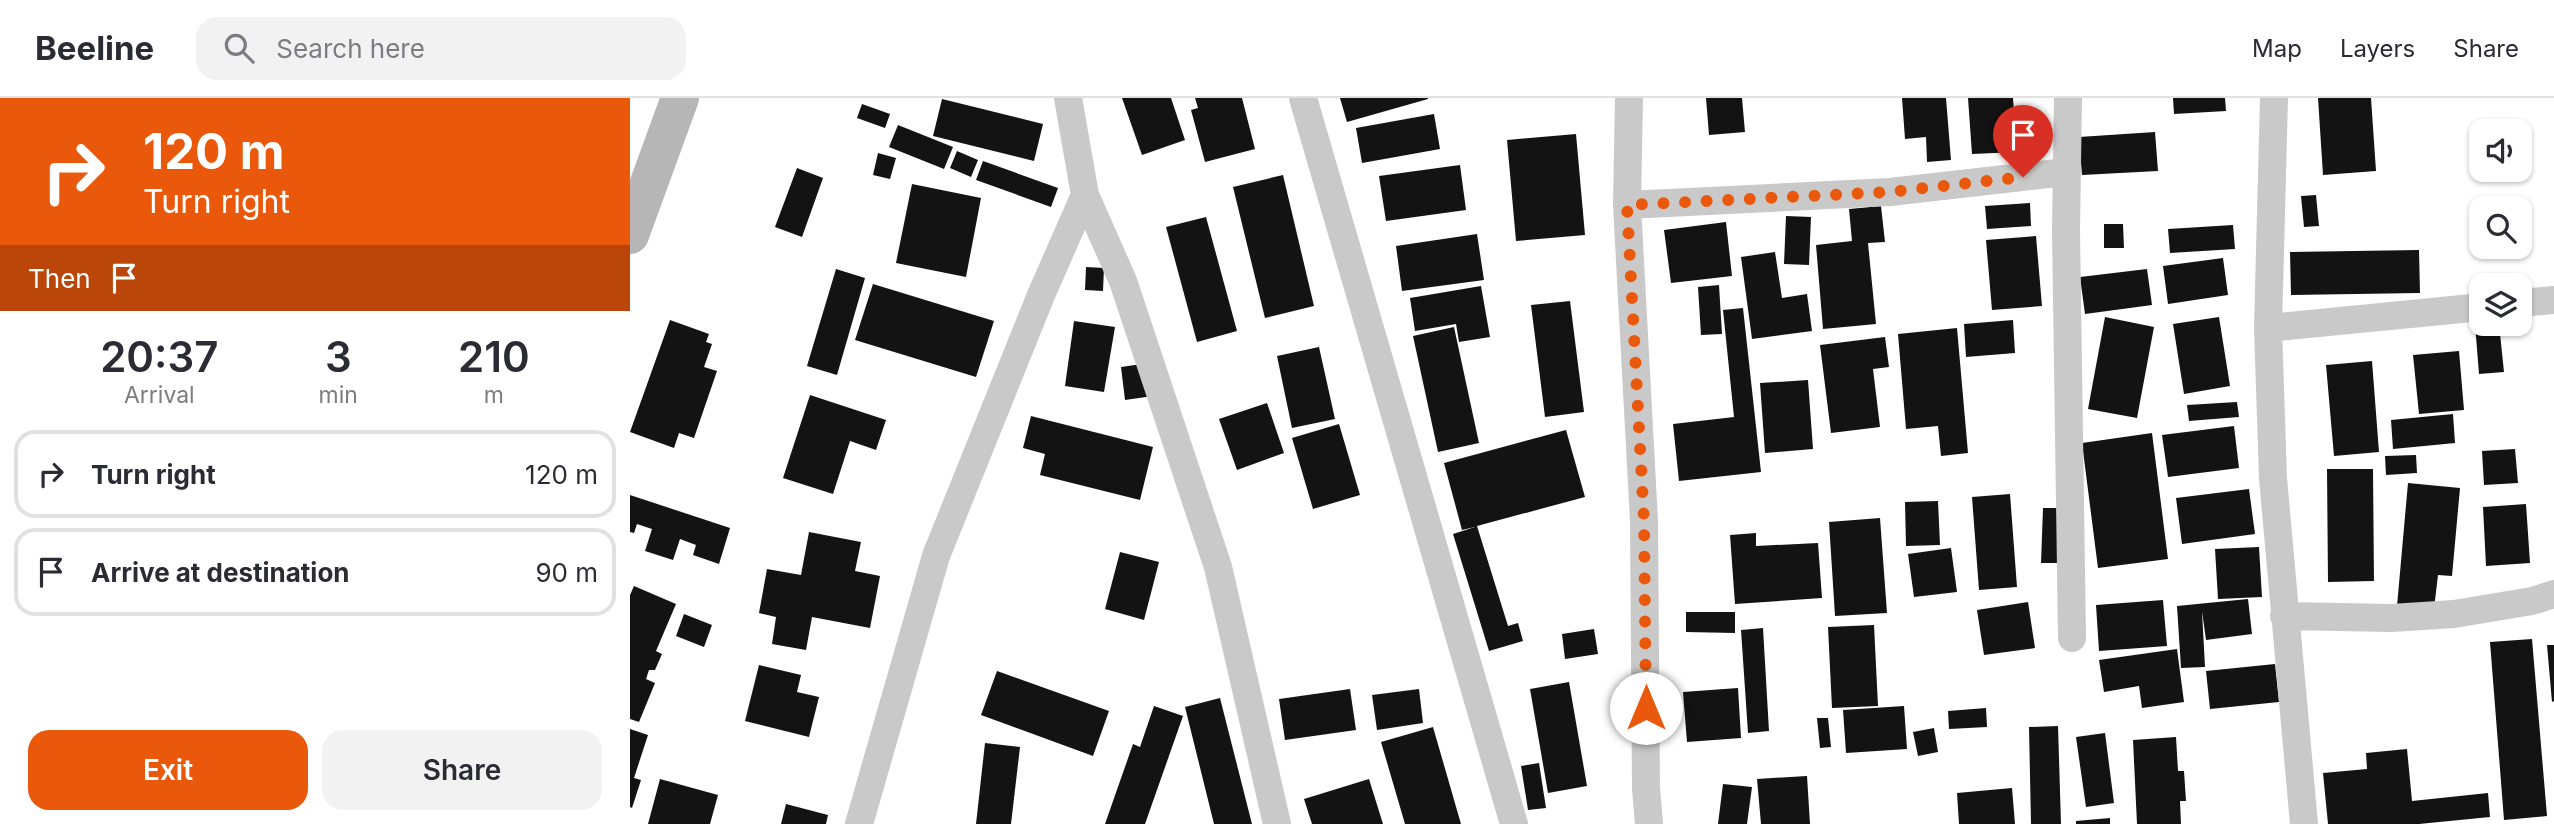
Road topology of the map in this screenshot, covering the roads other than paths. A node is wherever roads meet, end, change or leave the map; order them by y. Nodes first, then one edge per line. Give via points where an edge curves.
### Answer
1 (680, 98) edge
2 (1069, 98) edge
3 (1303, 98) edge
4 (1629, 98) edge
5 (2068, 98) edge
6 (2274, 98) edge
7 (2066, 172) junction
8 (1085, 195) junction
9 (1627, 205) junction
10 (630, 235) edge
11 (2554, 300) edge
12 (2532, 302) edge
13 (2469, 308) edge
14 (2268, 328) junction
15 (2554, 594) edge
16 (2284, 616) junction
17 (2072, 638) dead end
18 (859, 824) edge
19 (1277, 824) edge
20 (1514, 824) edge
21 (1649, 824) edge
22 (2304, 824) edge

1 - 10 main road
2 - 8 street
3 - 20 street
4 - 9 street
5 - 7 street
6 - 14 street
7 - 9 street via 1890,192
7 - 17 street
8 - 18 street via 936,556
8 - 19 street via 1124,281 1218,567
9 - 21 street via 1644,521
11 - 12 street
13 - 14 street
14 - 16 street
15 - 16 street via 2442,615
16 - 22 street

